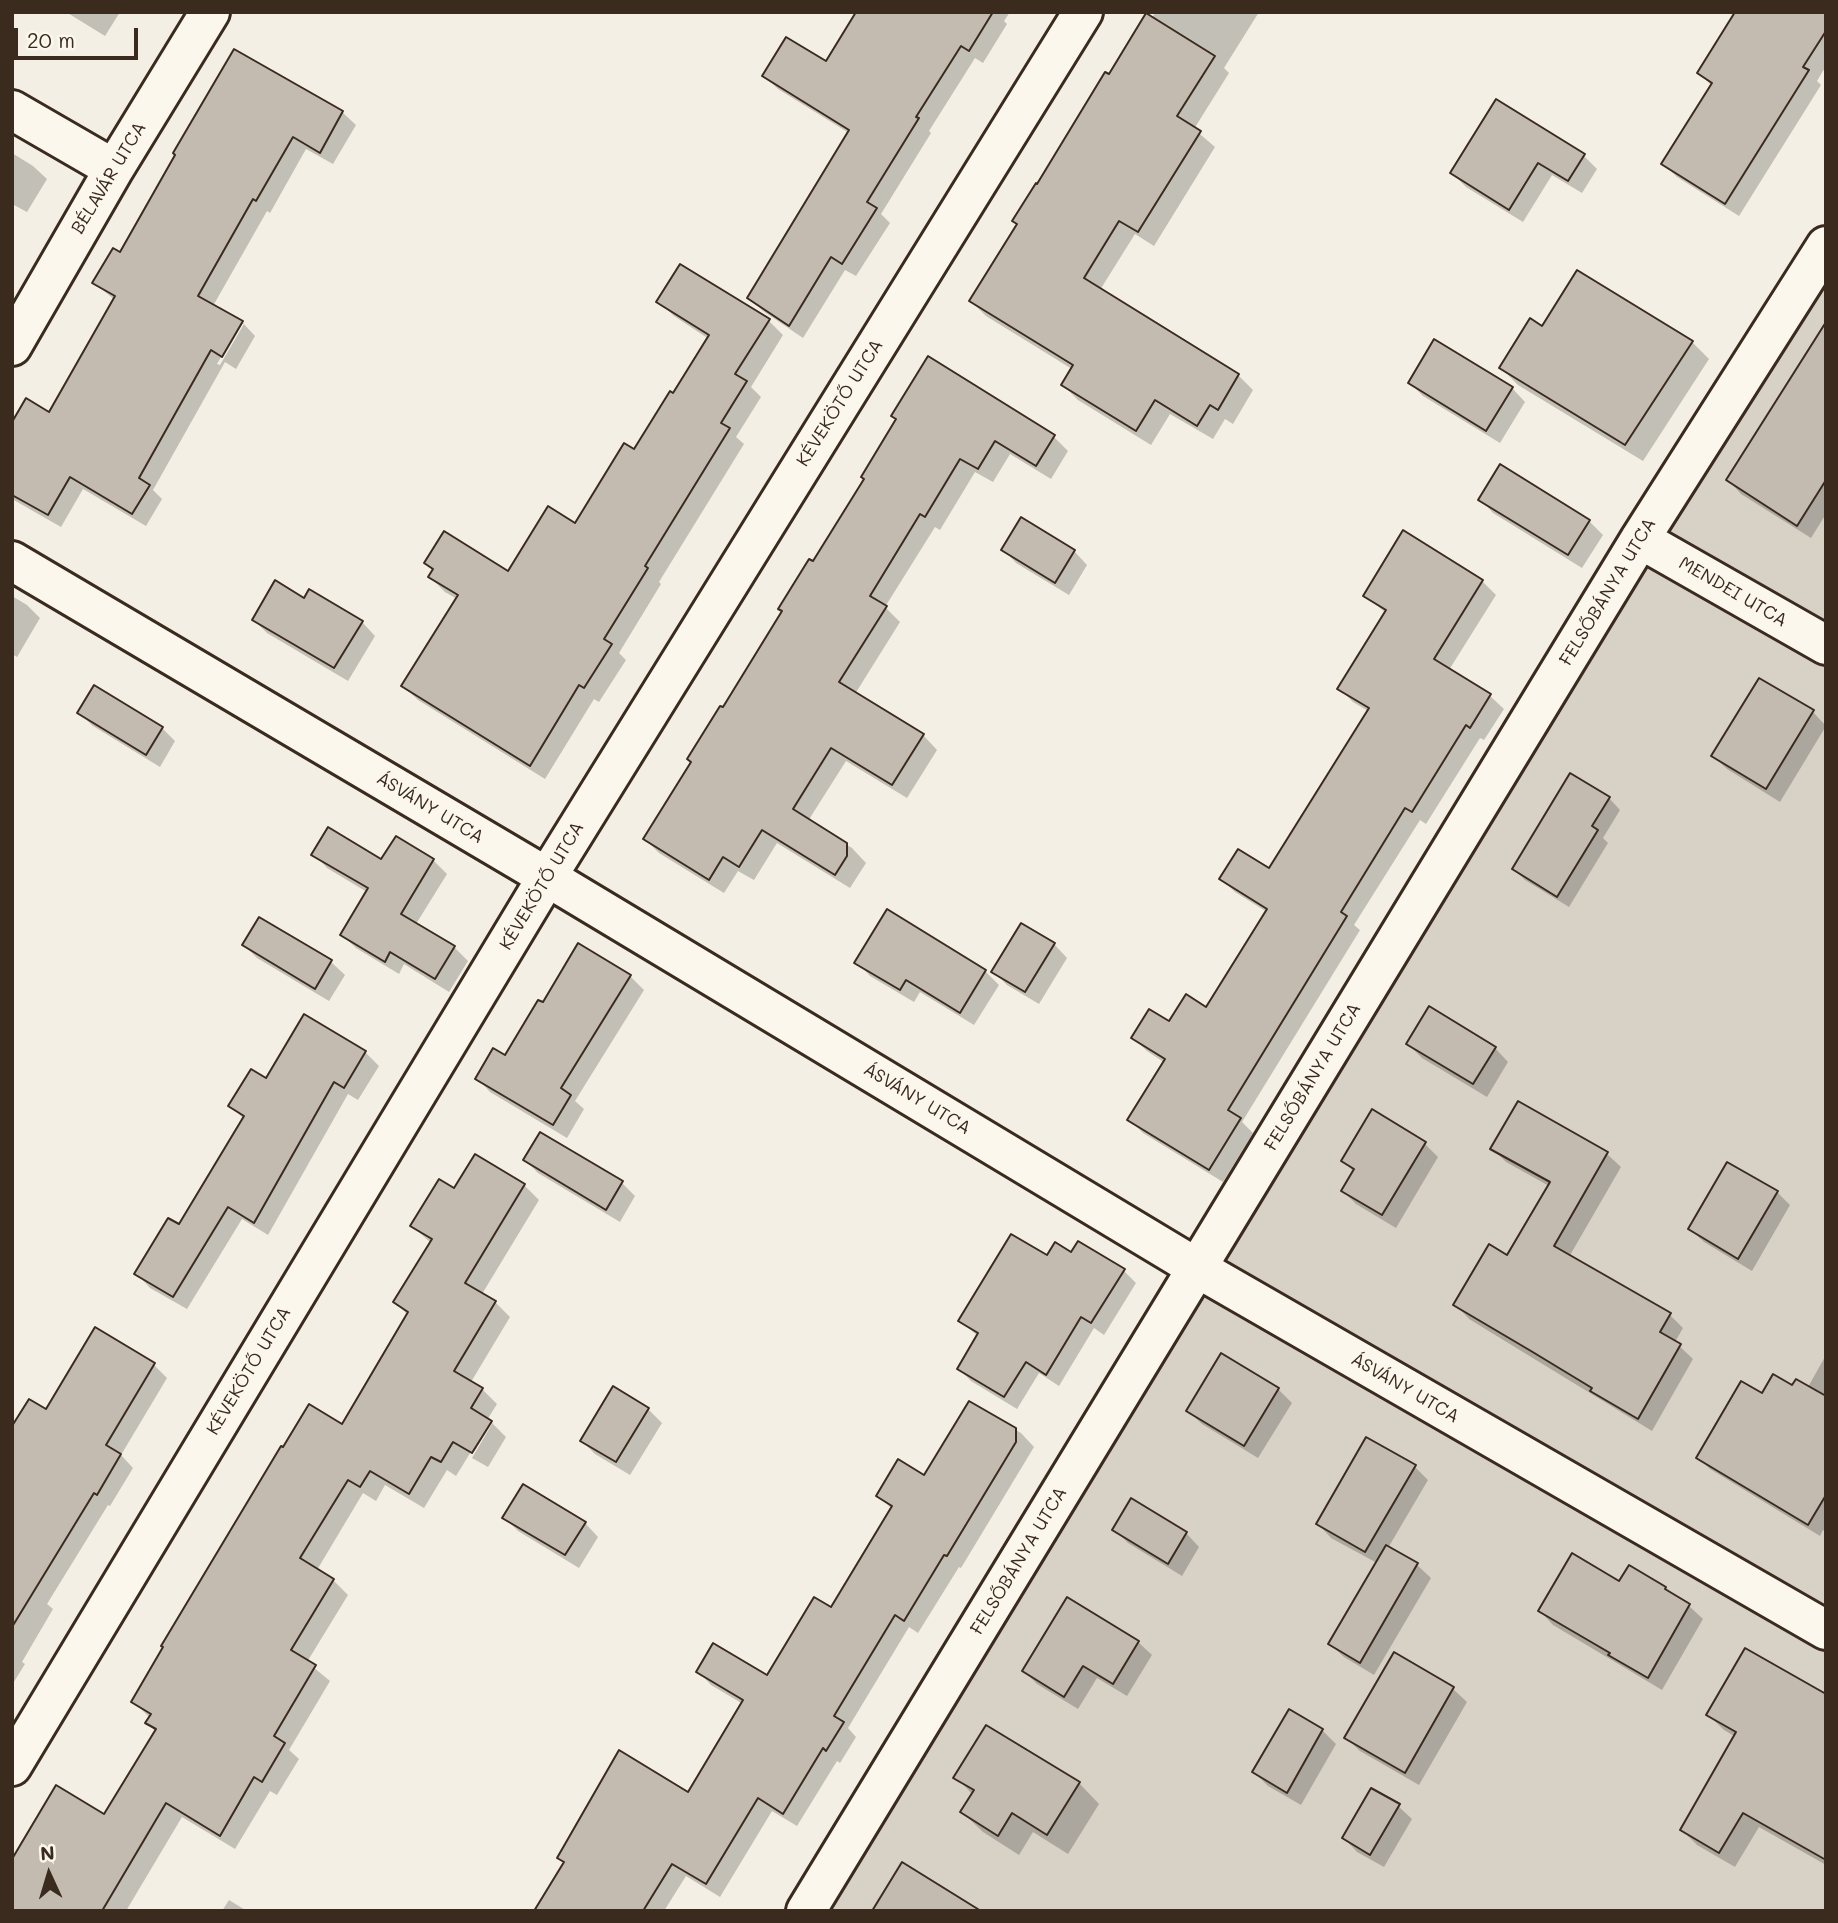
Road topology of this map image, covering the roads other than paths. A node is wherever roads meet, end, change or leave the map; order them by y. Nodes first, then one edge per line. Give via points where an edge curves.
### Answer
1 (210, 12) edge
2 (1083, 12) edge
3 (12, 110) edge
4 (114, 169) junction
5 (1826, 246) edge
6 (12, 346) edge
7 (1640, 539) junction
8 (12, 561) edge
9 (1826, 645) edge
10 (547, 877) junction
11 (1197, 1268) junction
12 (1826, 1630) edge
13 (12, 1766) edge
14 (806, 1911) edge

1 - 4 street, BÉLAVÁR UTCA
2 - 10 street, KÉVEKÖTŐ UTCA
3 - 4 street
4 - 6 street, BÉLAVÁR UTCA
5 - 7 street, FELSŐBÁNYA UTCA
7 - 9 street, MENDEI UTCA
7 - 11 street, FELSŐBÁNYA UTCA
8 - 10 street, ÁSVÁNY UTCA
10 - 11 street, ÁSVÁNY UTCA
10 - 13 street, KÉVEKÖTŐ UTCA
11 - 12 street, ÁSVÁNY UTCA
11 - 14 street, FELSŐBÁNYA UTCA

